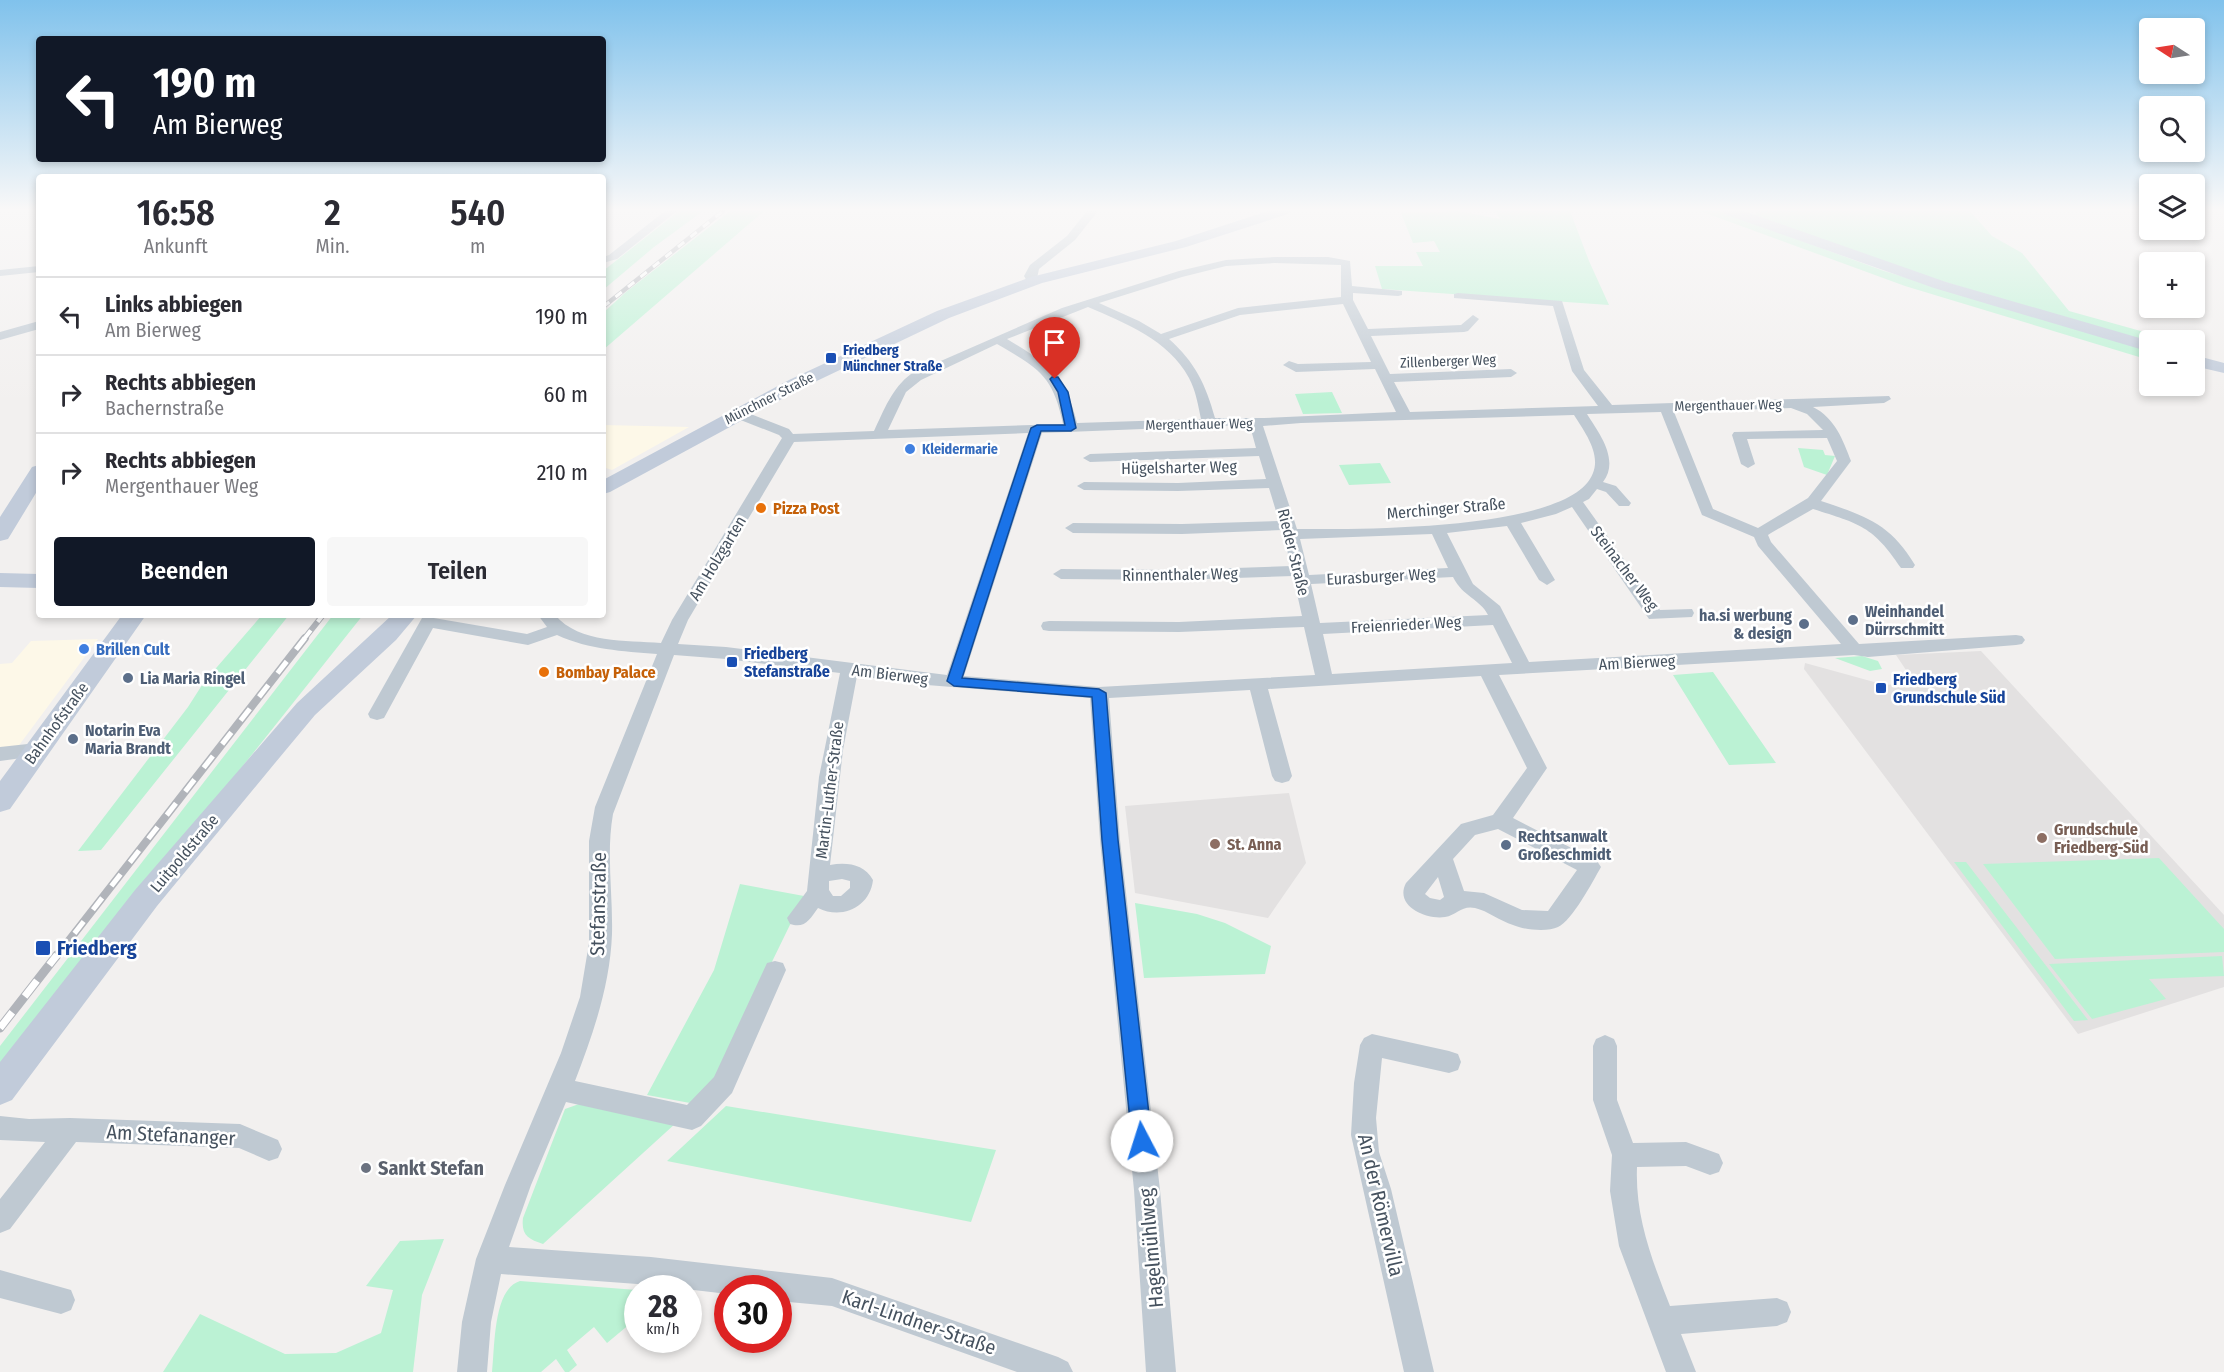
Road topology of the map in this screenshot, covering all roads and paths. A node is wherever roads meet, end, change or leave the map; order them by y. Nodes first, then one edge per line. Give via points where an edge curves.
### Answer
1 (1036, 275) edge
2 (1176, 275) edge
3 (1346, 275) edge
4 (1910, 275) edge
5 (1398, 293) dead end
6 (1346, 295) junction
7 (1458, 296) dead end
8 (1089, 303) junction
9 (1473, 319) dead end
10 (36, 326) edge
11 (1363, 333) junction
12 (0, 336) edge
13 (1161, 338) junction
14 (997, 339) junction
15 (2139, 344) edge
16 (2205, 363) edge
17 (1289, 365) dead end
18 (1380, 365) junction
19 (2224, 368) edge
20 (1511, 373) dead end
21 (1386, 378) junction
22 (1884, 399) dead end
23 (1793, 404) junction
24 (1665, 406) junction
25 (1607, 408) junction
26 (1577, 409) junction
27 (738, 414) junction
28 (1405, 416) junction
29 (1209, 422) junction
30 (1256, 425) junction
31 (1037, 428) junction
32 (1071, 428) junction
33 (1833, 434) junction
34 (879, 435) junction
35 (789, 438) junction
36 (1265, 452) junction
37 (1090, 458) dead end
38 (1748, 464) dead end
39 (36, 476) edge
40 (1275, 483) junction
41 (1596, 484) junction
42 (606, 486) edge
43 (1084, 486) dead end
44 (1575, 501) junction
45 (1624, 503) dead end
46 (1811, 503) junction
47 (1512, 521) junction
48 (1073, 528) dead end
49 (1437, 529) junction
50 (1289, 530) junction
51 (0, 534) edge
52 (1760, 534) junction
53 (1907, 566) dead end
54 (1459, 572) junction
55 (1061, 574) dead end
56 (1301, 575) junction
57 (0, 580) edge
58 (1547, 580) dead end
59 (36, 581) edge
60 (1686, 613) dead end
61 (132, 618) edge
62 (412, 618) edge
63 (1499, 620) junction
64 (551, 622) edge
65 (396, 625) edge
66 (1312, 625) junction
67 (1049, 626) dead end
68 (2016, 640) dead end
69 (667, 648) junction
70 (1854, 649) junction
71 (850, 669) junction
72 (1524, 669) junction
73 (1488, 672) junction
74 (954, 681) junction
75 (1325, 681) junction
76 (1258, 686) junction
77 (1099, 693) junction
78 (377, 714) dead end
79 (37, 750) junction
80 (0, 754) edge
81 (1282, 776) dead end
82 (0, 802) edge
83 (1500, 821) junction
84 (1442, 858) junction
85 (1456, 900) junction
86 (798, 918) dead end
87 (775, 970) dead end
88 (1605, 1046) dead end
89 (1449, 1062) dead end
90 (0, 1089) edge
91 (558, 1089) junction
92 (0, 1128) edge
93 (70, 1130) junction
94 (270, 1149) dead end
95 (1625, 1155) junction
96 (1710, 1163) dead end
97 (0, 1220) edge
98 (490, 1259) junction
99 (0, 1284) edge
100 (61, 1300) dead end
101 (1777, 1312) dead end
102 (1662, 1321) junction
103 (472, 1372) edge
104 (1058, 1372) edge
105 (1161, 1372) edge
106 (1419, 1372) edge
107 (1681, 1372) edge

1 - 27 main road, Münchner Straße via 896,335
2 - 8 street
3 - 6 street
4 - 15 main road
5 - 6 street
6 - 11 street
6 - 13 street via 1256,309
7 - 25 street via 1558,303 1578,371
8 - 13 street
8 - 14 street
9 - 11 street via 1464,328
10 - 12 street
11 - 18 street
13 - 29 street via 1196,379
14 - 32 street via 1039,363 1055,379 1063,392
14 - 34 street via 906,384
16 - 19 main road
17 - 18 street via 1296,369
18 - 21 street
20 - 21 street, Zillenberger Weg
21 - 28 street
22 - 23 street, Mergenthauer Weg
23 - 24 street, Mergenthauer Weg
23 - 33 street via 1815,413
24 - 25 street, Mergenthauer Weg
24 - 52 street, Mergenthauer Weg via 1707,512
25 - 26 street, Mergenthauer Weg
26 - 28 street, Mergenthauer Weg
26 - 41 street via 1600,446 1602,465
27 - 35 street via 784,432
27 - 42 main road, Münchner Straße
28 - 30 street, Mergenthauer Weg via 1272,420
29 - 30 street, Mergenthauer Weg via 1244,421
29 - 32 street, Mergenthauer Weg
30 - 36 street, Rieder Straße
31 - 32 street, Mergenthauer Weg
31 - 34 street, Mergenthauer Weg
31 - 74 street
33 - 38 street via 1739,435
33 - 46 street via 1844,461
34 - 35 street, Mergenthauer Weg
35 - 69 street, Am Holzgarten
36 - 37 street, Hügelsharter Weg
36 - 40 street, Rieder Straße
39 - 51 main road
40 - 43 street, Hügelsharter Weg
40 - 50 street, Rieder Straße
41 - 44 street, Merchinger Straße
41 - 45 street via 1611,489
44 - 47 street, Merchinger Straße
44 - 60 street, Steinacher Weg via 1655,615
46 - 52 street via 1788,518 1776,520
46 - 53 street via 1868,523 1886,534
47 - 49 street, Merchinger Straße
47 - 58 street
48 - 50 street
49 - 50 street, Merchinger Straße
49 - 54 street
50 - 56 street, Rieder Straße
52 - 70 street
54 - 56 street, Eurasburger Weg
54 - 63 street via 1466,587 1492,606
55 - 56 street, Rinnenthaler Weg
56 - 66 street, Rieder Straße
57 - 59 main road
61 - 79 main road, Bahnhofstraße
62 - 65 main road, Luitpoldstraße
63 - 66 street, Freienrieder Weg
63 - 72 street
64 - 69 street via 581,639 600,644
64 - 78 street via 544,635 528,640 428,622
65 - 90 main road, Luitpoldstraße via 306,709 265,756 146,898
66 - 67 street
66 - 75 street, Rieder Straße
68 - 70 street, Am Bierweg
69 - 71 street, Am Bierweg
69 - 91 street, Stefanstraße via 603,812 598,851 599,956 589,1007
70 - 72 street, Am Bierweg
71 - 74 street, Am Bierweg
71 - 86 street, Martin-Luther-Straße via 829,763 818,885
72 - 73 street, Am Bierweg
73 - 75 street, Am Bierweg
73 - 83 street via 1537,768
74 - 77 street, Am Bierweg
75 - 76 street, Am Bierweg
76 - 77 street, Am Bierweg
76 - 81 street
77 - 105 street, Hagelmühlweg
79 - 80 street
79 - 82 main road, Bahnhofstraße
83 - 84 street via 1468,829
83 - 85 street via 1590,867 1553,920 1520,919 1476,899
84 - 85 street
84 - 85 street via 1414,889 1414,898 1425,906 1443,909
87 - 91 street via 723,1085 692,1118
88 - 95 street via 1605,1100
89 - 106 street, An der Römervilla via 1372,1045 1361,1124 1367,1165 1378,1189
91 - 98 street, Stefanstraße
92 - 93 street, Am Stefananger
93 - 94 street, Am Stefananger via 240,1137
93 - 97 street
95 - 96 street via 1686,1154
95 - 102 street via 1623,1191 1633,1246
98 - 103 street, Stefanstraße via 484,1275
98 - 104 street, Karl-Lindner-Straße via 651,1271 832,1292
99 - 100 street
101 - 102 street
102 - 107 street

